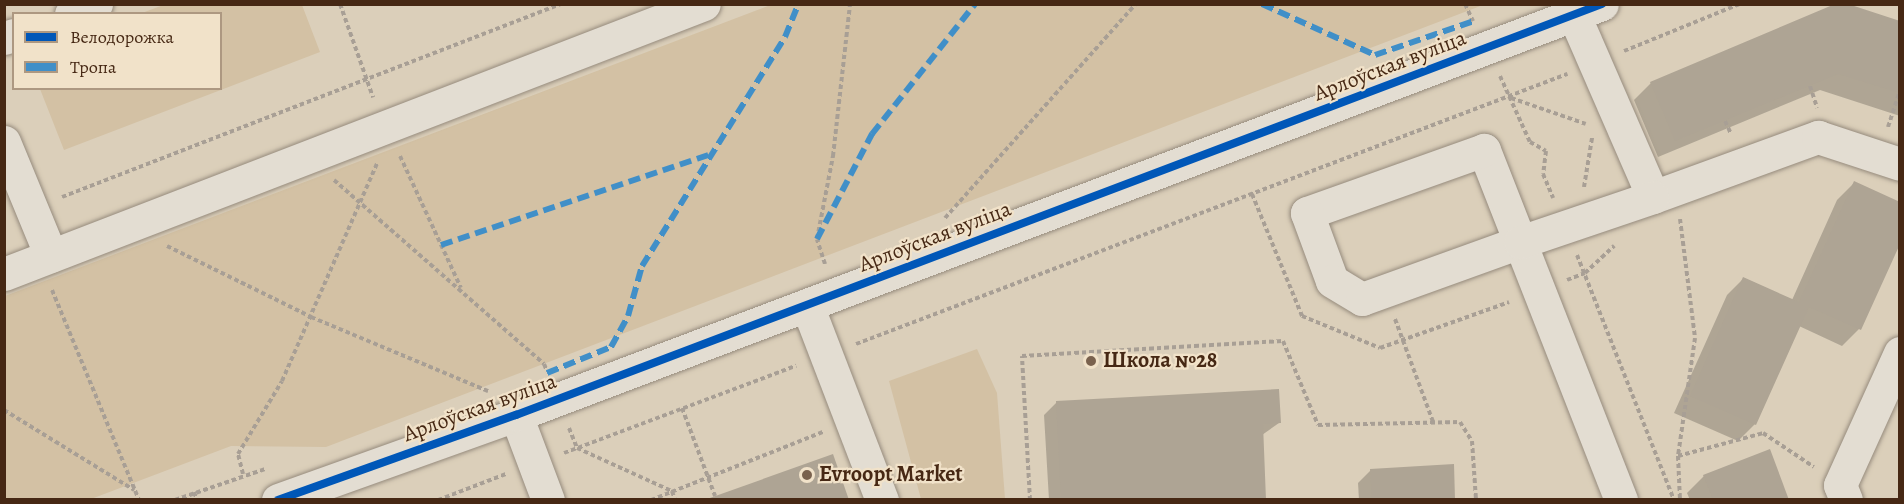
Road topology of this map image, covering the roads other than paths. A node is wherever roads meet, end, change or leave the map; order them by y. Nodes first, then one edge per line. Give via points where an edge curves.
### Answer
1 (96, 4) edge
2 (704, 4) edge
3 (1588, 10) edge
4 (77, 12) edge
5 (4, 142) edge
6 (1893, 149) edge
7 (1665, 193) junction
8 (1520, 242) junction
9 (51, 256) junction
10 (4, 274) edge
11 (807, 305) junction
12 (1899, 353) edge
13 (516, 416) junction
14 (1843, 492) edge
15 (279, 500) edge
16 (548, 500) edge
17 (882, 500) edge
18 (1621, 500) edge

1 - 4 street
2 - 9 street
3 - 7 street via 1595,62
3 - 11 street, Арлоўская вуліца
5 - 9 street
6 - 7 street via 1818,136
7 - 8 street
8 - 8 street via 1484,150 1307,213 1332,281 1362,299
8 - 18 street
9 - 10 street
11 - 13 street, Арлоўская вуліца
11 - 17 street
12 - 14 street
13 - 15 street, Арлоўская вуліца
13 - 16 street

